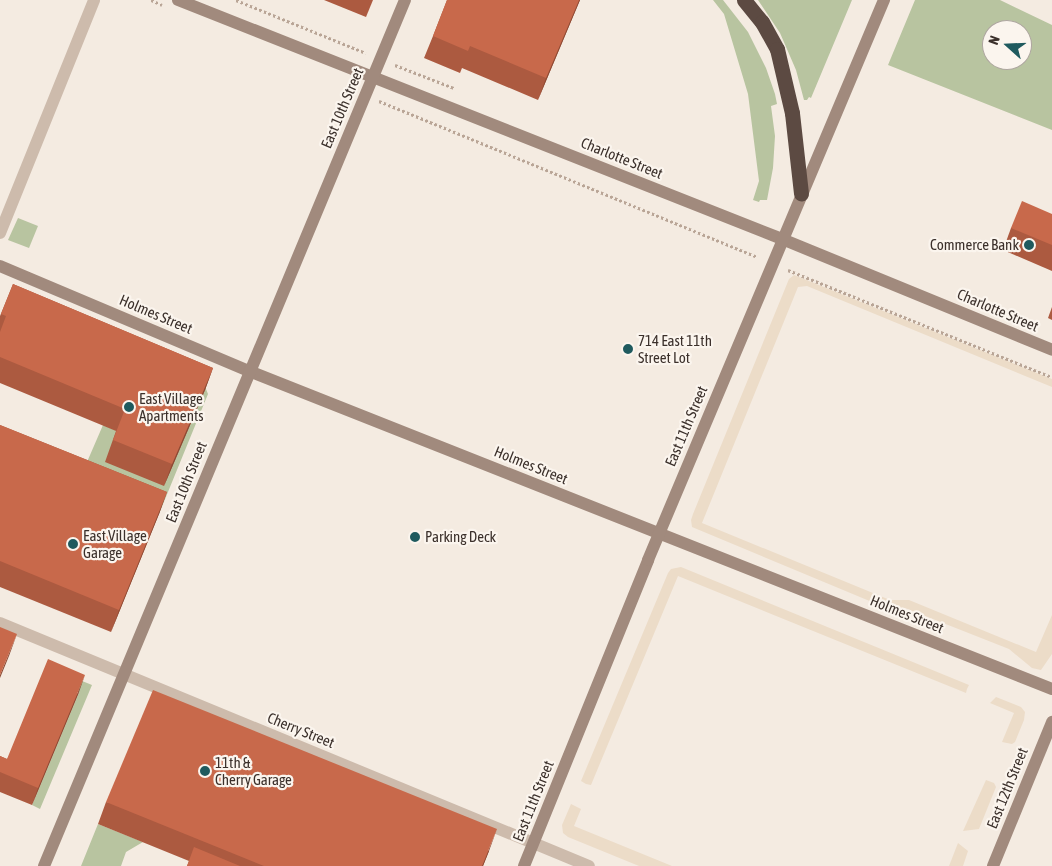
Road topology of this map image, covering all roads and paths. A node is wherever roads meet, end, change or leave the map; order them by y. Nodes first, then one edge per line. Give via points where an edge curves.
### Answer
1 (94, 0) edge
2 (151, 0) edge
3 (405, 0) edge
4 (744, 0) edge
5 (884, 0) edge
6 (173, 4) edge
7 (372, 77) junction
8 (366, 93) junction
9 (802, 193) junction
10 (0, 232) edge
11 (782, 239) junction
12 (772, 263) junction
13 (0, 266) edge
14 (1052, 350) edge
15 (249, 371) junction
16 (1052, 377) edge
17 (659, 534) junction
18 (0, 624) edge
19 (124, 674) junction
20 (1052, 689) edge
21 (1052, 722) edge
22 (534, 843) junction
23 (44, 866) edge
24 (524, 866) edge
25 (589, 866) edge
26 (993, 866) edge

1 - 10 street
2 - 6 path
3 - 7 street, East 10th Street
4 - 9 highway via 762,22 777,49 792,113
5 - 9 street, East 11th Street
6 - 7 street, Charlotte Street
7 - 8 street, East 10th Street
7 - 11 street, Charlotte Street
8 - 12 path via 384,104
8 - 15 street, East 10th Street
9 - 11 street, East 11th Street
11 - 12 street, East 11th Street
11 - 14 street, Charlotte Street
12 - 16 path
12 - 17 street, East 11th Street
13 - 15 street, Holmes Street
15 - 17 street, Holmes Street
15 - 19 street, East 10th Street
17 - 20 street, Holmes Street
17 - 22 street, East 11th Street
18 - 19 street, Cherry Street
19 - 22 street, Cherry Street
19 - 23 street, East 10th Street
21 - 26 street, East 12th Street
22 - 24 street, East 11th Street
22 - 25 street, Cherry Street

